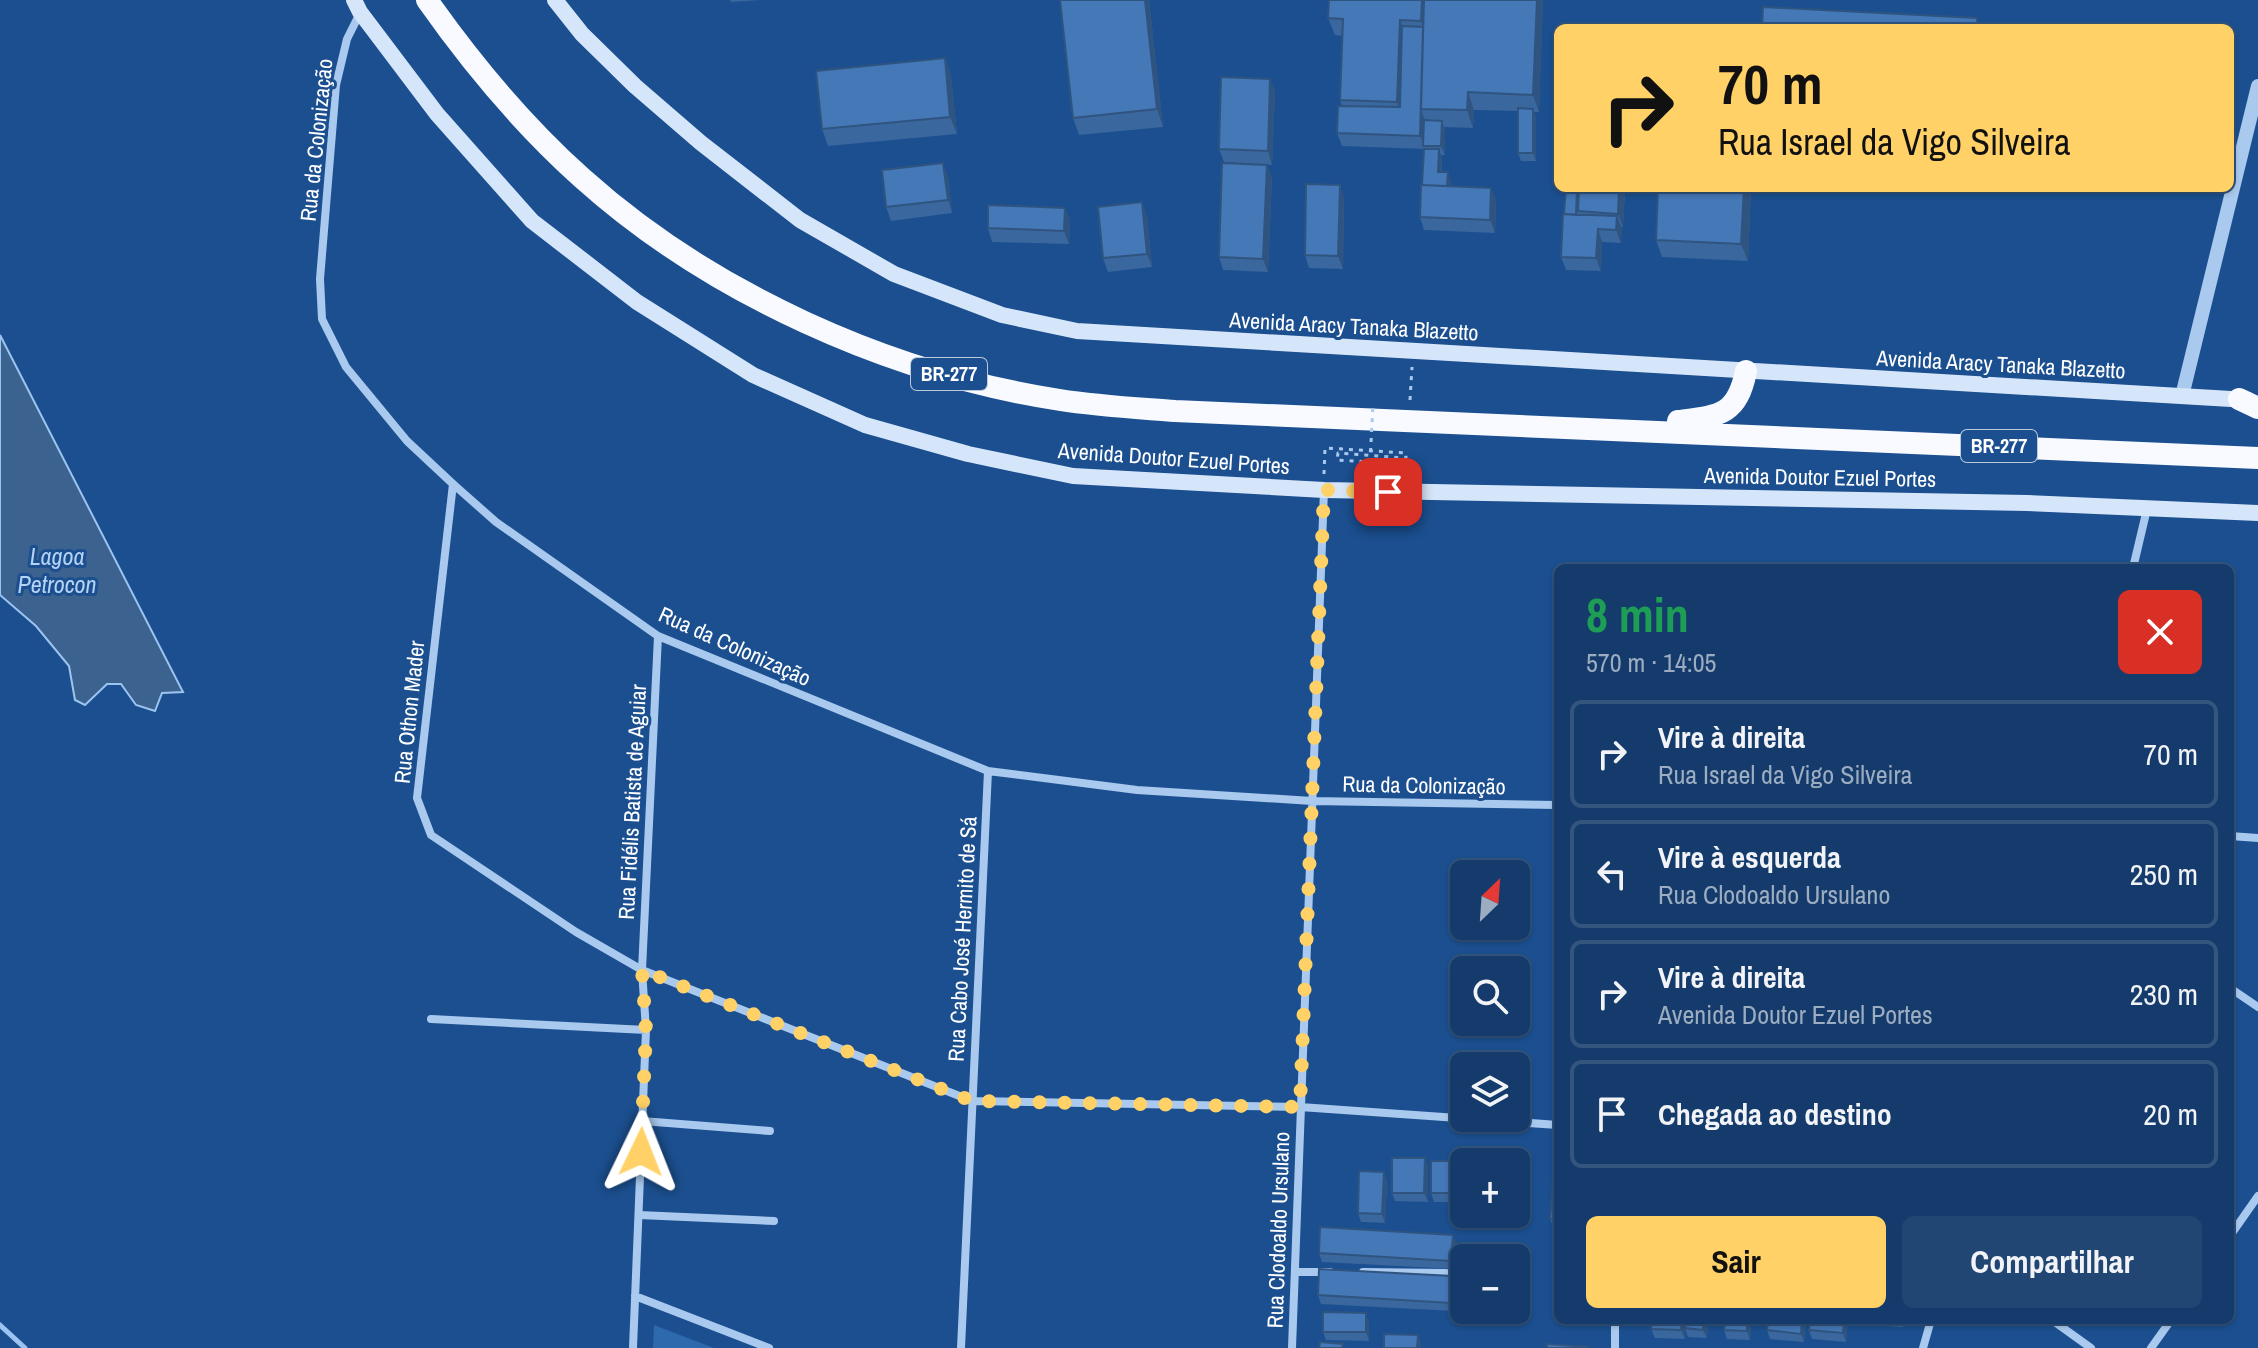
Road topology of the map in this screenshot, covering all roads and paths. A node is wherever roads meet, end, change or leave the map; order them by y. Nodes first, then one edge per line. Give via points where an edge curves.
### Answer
1 (427, 0) edge
2 (555, 0) edge
3 (357, 6) edge
4 (2258, 86) edge
5 (2234, 184) edge
6 (2232, 192) edge
7 (1746, 371) junction
8 (2182, 396) junction
9 (2252, 403) edge
10 (1373, 404) dead end
11 (1602, 431) junction
12 (2258, 458) edge
13 (453, 484) junction
14 (1324, 490) junction
15 (2147, 509) junction
16 (2258, 513) edge
17 (2134, 564) edge
18 (658, 636) junction
19 (988, 771) junction
20 (1312, 801) junction
21 (1554, 805) edge
22 (2234, 836) edge
23 (2258, 838) edge
24 (642, 970) junction
25 (2234, 991) edge
26 (2258, 1007) edge
27 (431, 1019) dead end
28 (646, 1030) junction
29 (972, 1101) junction
30 (1300, 1107) junction
31 (642, 1121) junction
32 (1554, 1125) edge
33 (770, 1131) dead end
34 (2258, 1196) edge
35 (639, 1215) junction
36 (774, 1221) dead end
37 (2234, 1230) edge
38 (1295, 1272) junction
39 (1340, 1272) edge
40 (1355, 1272) edge
41 (1446, 1273) edge
42 (635, 1296) junction
43 (1615, 1324) edge
44 (1930, 1324) edge
45 (2058, 1324) edge
46 (2168, 1324) edge
47 (633, 1348) edge
48 (769, 1348) edge
49 (961, 1348) edge
50 (1292, 1348) edge
51 (1615, 1348) edge
52 (1923, 1348) edge
53 (2091, 1348) edge
54 (2151, 1348) edge

1 - 11 highway, BR-277 via 487,78 583,179 683,255 856,344 984,384 1060,400 1175,411
2 - 7 main road, Avenida Aracy Tanaka Blazetto via 635,86 800,220 894,274 1002,315 1077,331
3 - 13 street, Rua da Colonização via 336,85 320,279 322,319 346,367 407,441
3 - 14 main road, Avenida Doutor Ezuel Portes via 437,114 532,221 637,302 753,375 865,425 1073,476
4 - 5 street
6 - 8 street
7 - 8 main road, Avenida Aracy Tanaka Blazetto
7 - 11 highway via 1742,392 1723,413
8 - 9 main road, Avenida Aracy Tanaka Blazetto
10 - 14 path, bridge via 1370,462 1337,460 1338,453 1406,458 1406,453 1325,448
11 - 12 highway, BR-277
13 - 18 street, Rua da Colonização via 496,522
13 - 24 street, Rua Othon Mader via 417,798 431,835
14 - 15 main road, Avenida Doutor Ezuel Portes
14 - 20 street, Rua Clodoaldo Ursulano
15 - 16 main road, Avenida Doutor Ezuel Portes
15 - 17 street
18 - 19 street, Rua da Colonização
18 - 24 street, Rua Fidélis Batista de Aguiar
19 - 20 street, Rua da Colonização via 1137,790
19 - 29 street, Rua Cabo José Hermito de Sá
20 - 21 street, Rua da Colonização
20 - 30 street, Rua Clodoaldo Ursulano
22 - 23 street
24 - 28 street, Rua Fidélis Batista de Aguiar
24 - 29 street, Rua Othon Mader
25 - 26 street
27 - 28 street
28 - 31 street, Rua Fidélis Batista de Aguiar
29 - 30 street
29 - 49 street, Rua Cabo José Hermito de Sá
30 - 32 street
30 - 38 street, Rua Clodoaldo Ursulano
31 - 33 street
31 - 35 street, Rua Fidélis Batista de Aguiar
34 - 37 street
35 - 36 street
35 - 42 street, Rua Fidélis Batista de Aguiar
38 - 39 street
38 - 50 street, Rua Clodoaldo Ursulano
40 - 41 street
42 - 47 street, Rua Fidélis Batista de Aguiar
42 - 48 street
43 - 51 street
44 - 52 street
45 - 53 street
46 - 54 street

